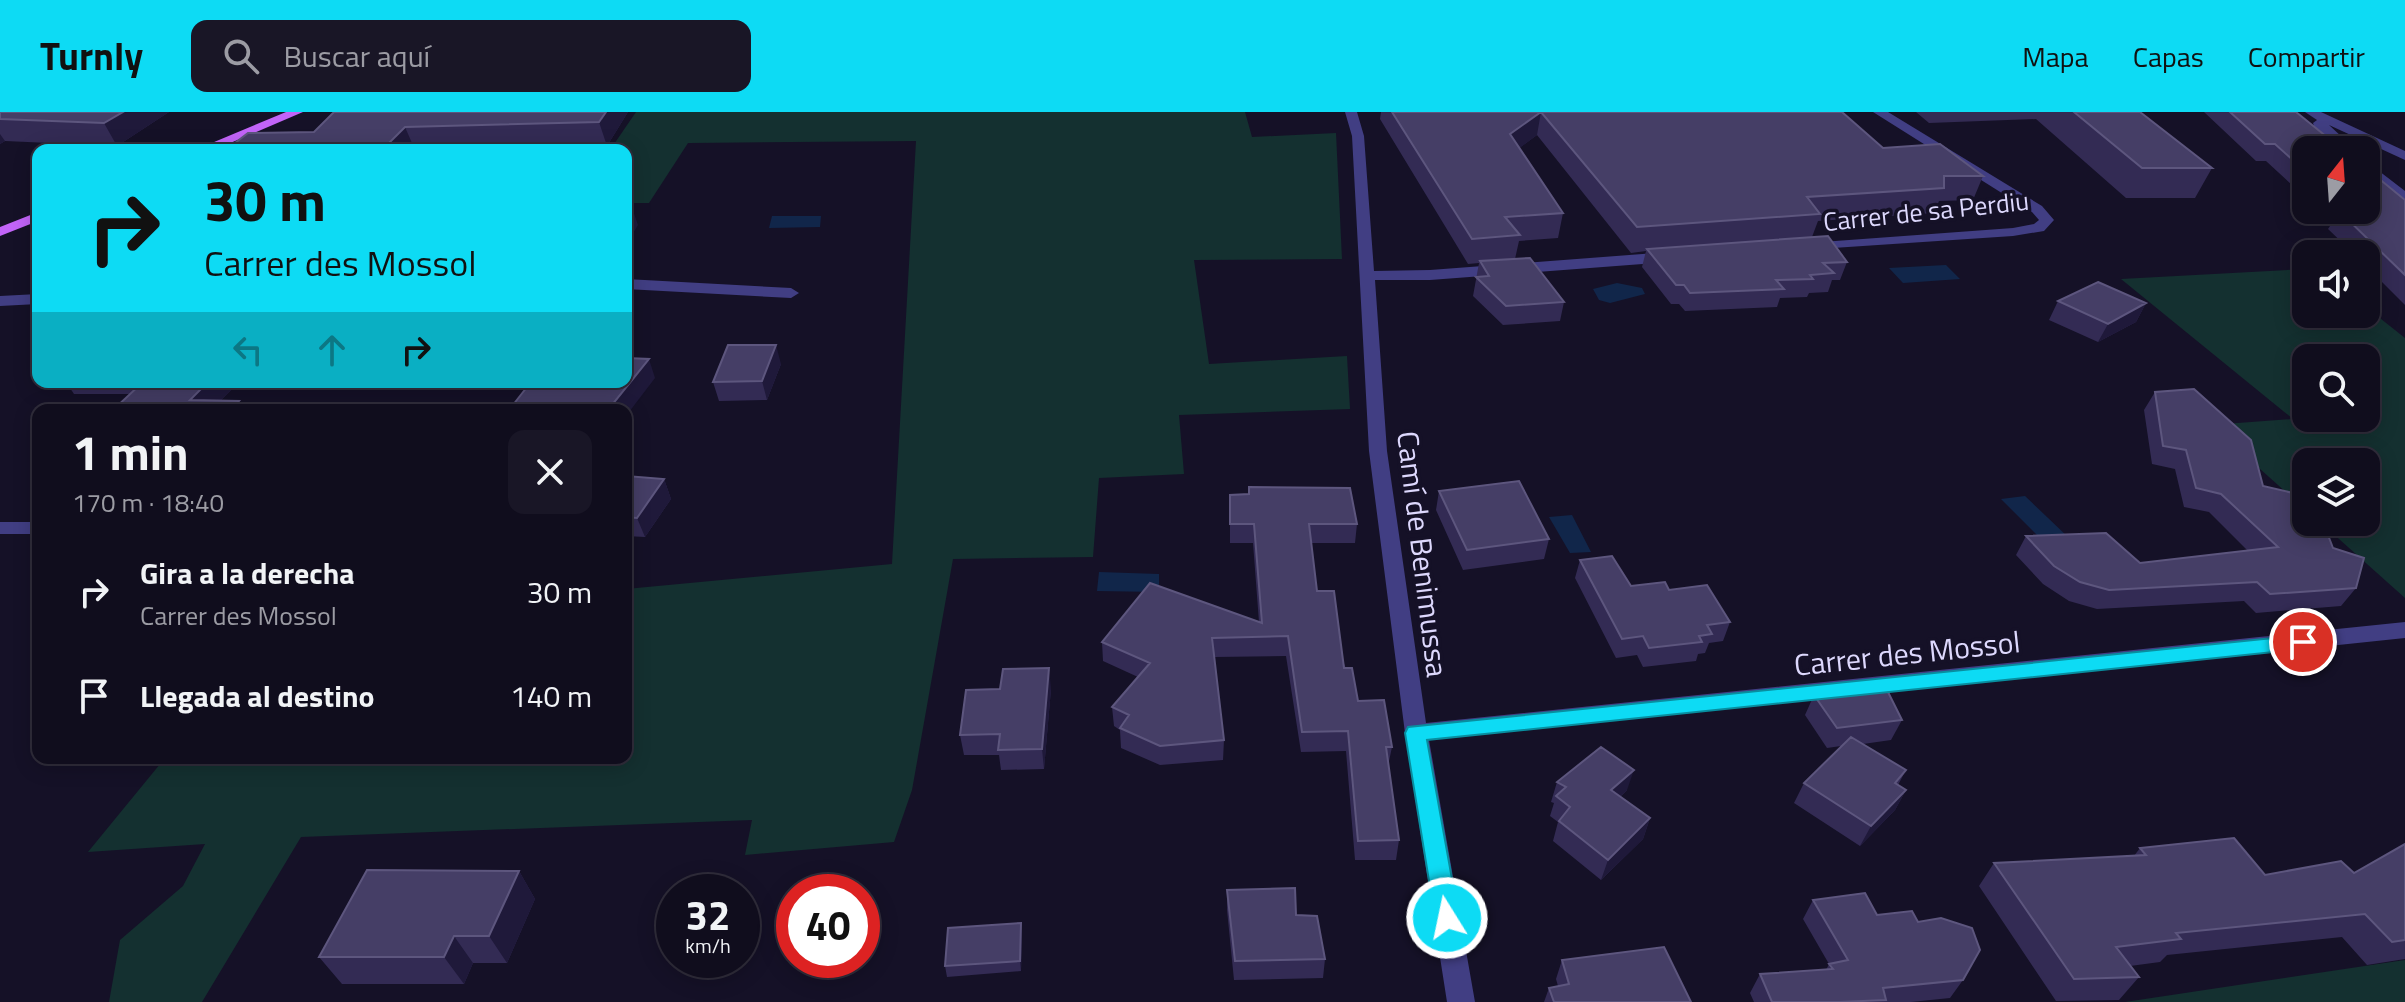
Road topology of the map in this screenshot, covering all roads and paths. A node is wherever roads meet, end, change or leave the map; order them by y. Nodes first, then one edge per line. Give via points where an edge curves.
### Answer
1 (297, 112) edge
2 (1351, 112) edge
3 (1879, 112) edge
4 (2311, 112) edge
5 (2326, 120) junction
6 (2333, 136) edge
7 (217, 144) edge
8 (2405, 156) edge
9 (2380, 177) edge
10 (2405, 198) edge
11 (32, 219) edge
12 (0, 232) edge
13 (1792, 248) edge
14 (1682, 256) edge
15 (1368, 276) junction
16 (632, 284) edge
17 (791, 293) dead end
18 (32, 299) edge
19 (0, 301) edge
20 (0, 528) edge
21 (32, 528) edge
22 (2405, 630) edge
23 (1416, 733) junction
24 (1461, 1002) edge

1 - 7 main road
2 - 15 street, Camí de Benimussa via 1358,136
3 - 13 street, Carrer de sa Perdiu via 2047,220 2039,228 2013,232
4 - 5 street
5 - 6 street via 2319,123
5 - 8 street
9 - 10 street
11 - 12 main road
14 - 15 street
15 - 23 street, Camí de Benimussa via 1378,451
16 - 17 street
18 - 19 street
20 - 21 street
22 - 23 street, Carrer des Mossol
23 - 24 street, Camí de Benimussa

